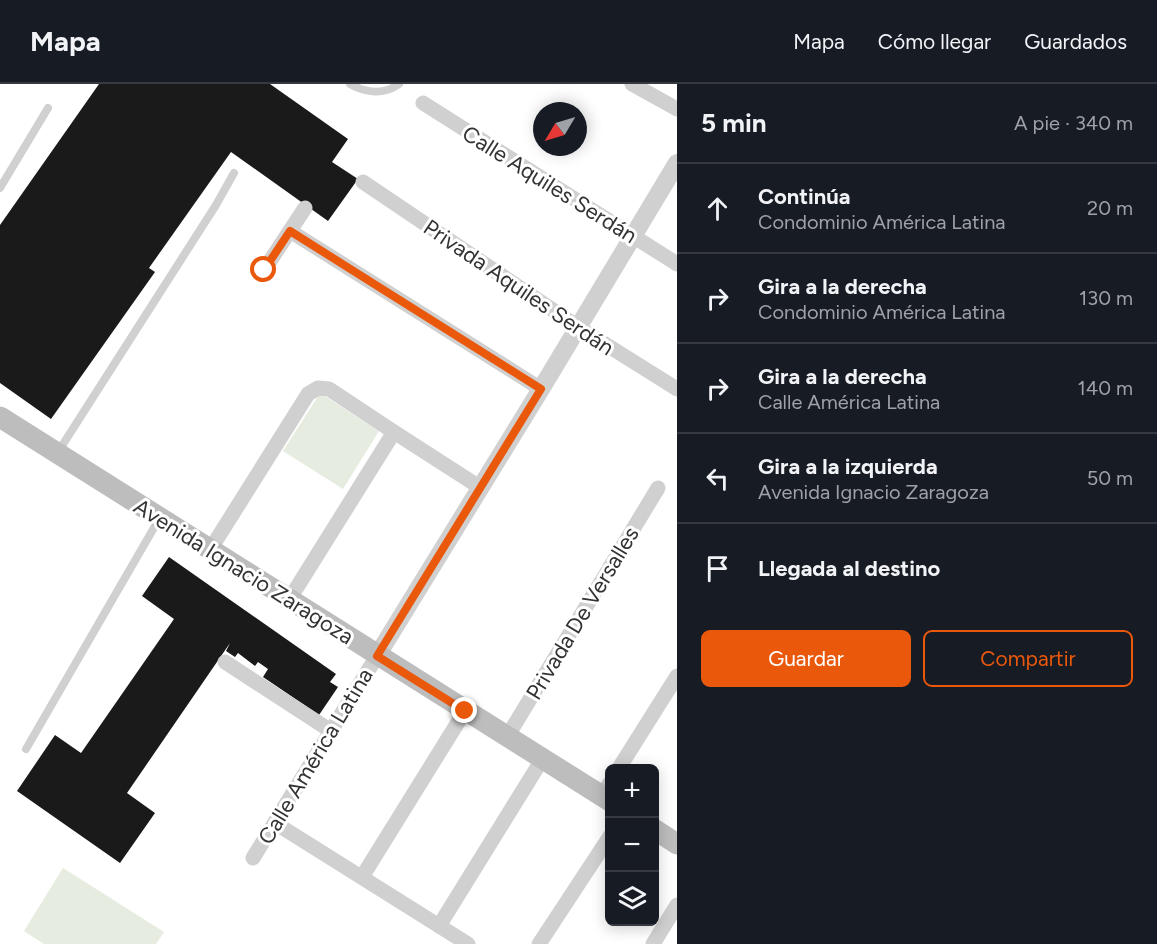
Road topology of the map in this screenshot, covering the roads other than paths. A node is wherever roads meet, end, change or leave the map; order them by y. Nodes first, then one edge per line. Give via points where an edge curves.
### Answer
1 (350, 84) edge
2 (399, 84) edge
3 (632, 84) edge
4 (423, 103) dead end
5 (48, 108) dead end
6 (677, 109) edge
7 (677, 163) edge
8 (234, 173) dead end
9 (363, 182) dead end
10 (0, 188) edge
11 (304, 208) dead end
12 (290, 231) junction
13 (633, 238) junction
14 (677, 264) edge
15 (264, 270) dead end
16 (578, 327) junction
17 (541, 389) junction
18 (677, 389) edge
19 (0, 417) edge
20 (394, 432) junction
21 (57, 453) junction
22 (481, 488) junction
23 (658, 489) dead end
24 (159, 518) junction
25 (210, 550) junction
26 (289, 600) junction
27 (377, 656) junction
28 (225, 662) dead end
29 (677, 676) edge
30 (465, 711) junction
31 (331, 732) junction
32 (507, 737) junction
33 (26, 749) dead end
34 (543, 758) junction
35 (622, 764) edge
36 (605, 793) edge
37 (275, 823) junction
38 (659, 833) edge
39 (605, 842) edge
40 (677, 844) edge
41 (254, 858) dead end
42 (362, 878) junction
43 (677, 906) edge
44 (440, 926) junction
45 (468, 944) edge
46 (539, 944) edge
47 (653, 944) edge

1 - 2 lane via 368,92 381,92
3 - 6 street
4 - 13 street, Calle Aquiles Serdán
5 - 10 lane
7 - 13 street, Calle América Latina
8 - 21 lane
9 - 16 street, Privada Aquiles Serdán
11 - 12 street
12 - 15 street
12 - 17 street
13 - 14 street, Calle Aquiles Serdán
13 - 16 street, Calle América Latina
16 - 17 street, Calle América Latina
16 - 18 street, Privada Aquiles Serdán
17 - 22 street, Calle América Latina
19 - 21 main road, Avenida Ignacio Zaragoza
20 - 22 street
20 - 25 street via 329,389 318,388 308,394
20 - 26 street
21 - 24 main road, Avenida Ignacio Zaragoza
22 - 27 street, Calle América Latina
23 - 32 street, Privada De Versalles
24 - 25 main road, Avenida Ignacio Zaragoza
24 - 33 lane
25 - 26 main road, Avenida Ignacio Zaragoza
26 - 27 main road, Avenida Ignacio Zaragoza
27 - 30 main road, Avenida Ignacio Zaragoza
27 - 31 street, Calle América Latina
28 - 31 street
29 - 35 street
30 - 32 main road, Avenida Ignacio Zaragoza
30 - 42 street
31 - 37 street, Calle América Latina
32 - 34 main road, Avenida Ignacio Zaragoza
34 - 36 main road, Avenida Ignacio Zaragoza
34 - 44 street
37 - 41 street, Calle América Latina
37 - 42 street
38 - 40 main road
39 - 46 street
42 - 44 street
43 - 47 street
44 - 45 street

